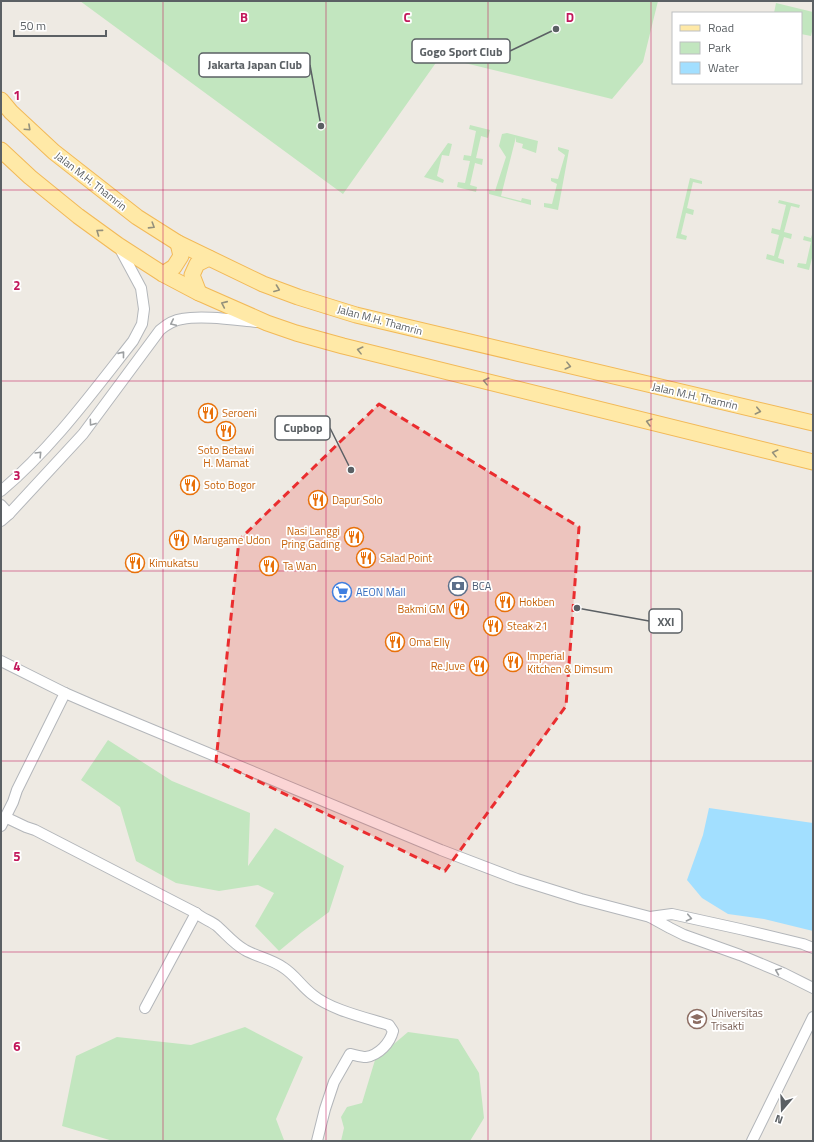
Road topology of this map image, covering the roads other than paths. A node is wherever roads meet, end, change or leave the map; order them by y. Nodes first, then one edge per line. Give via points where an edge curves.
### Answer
1 (1, 100) edge
2 (1, 150) edge
3 (178, 243) junction
4 (118, 245) junction
5 (209, 258) junction
6 (163, 274) junction
7 (199, 293) junction
8 (266, 323) junction
9 (813, 424) edge
10 (813, 462) edge
11 (1, 491) edge
12 (1, 505) edge
13 (9, 514) junction
14 (1, 521) edge
15 (1, 660) edge
16 (65, 693) junction
17 (3, 821) edge
18 (196, 913) junction
19 (650, 917) junction
20 (813, 948) edge
21 (813, 988) edge
22 (145, 1008) dead end
23 (813, 1017) edge
24 (317, 1141) edge
25 (752, 1141) edge

1 -> 3 main road, Jalan M.H. Thamrin via 60,157 137,217
4 -> 2 main road via 66,207
3 - 5 main road, Jalan M.H. Thamrin
3 - 6 main road via 181,256 174,267
4 - 6 main road
11 -> 4 street via 61,430 133,341 142,324 144,309 141,288
5 - 7 main road via 197,264 192,275
5 -> 9 main road, Jalan M.H. Thamrin via 263,284 356,315
6 - 7 main road
8 -> 7 main road
10 -> 8 main road via 343,346
8 -> 13 street via 181,319 160,330 83,434
12 - 13 street
13 - 14 street
15 - 16 street
16 - 17 street
16 - 19 street via 383,826 505,874 581,899
17 - 18 street via 35,830
18 - 22 street
18 - 24 street via 216,925 243,949 284,968 313,996 323,1002 389,1025 394,1031 388,1043 378,1052 366,1057 350,1054 334,1082
19 -> 20 street via 672,914
21 -> 19 street via 740,955 684,935
23 - 25 street

